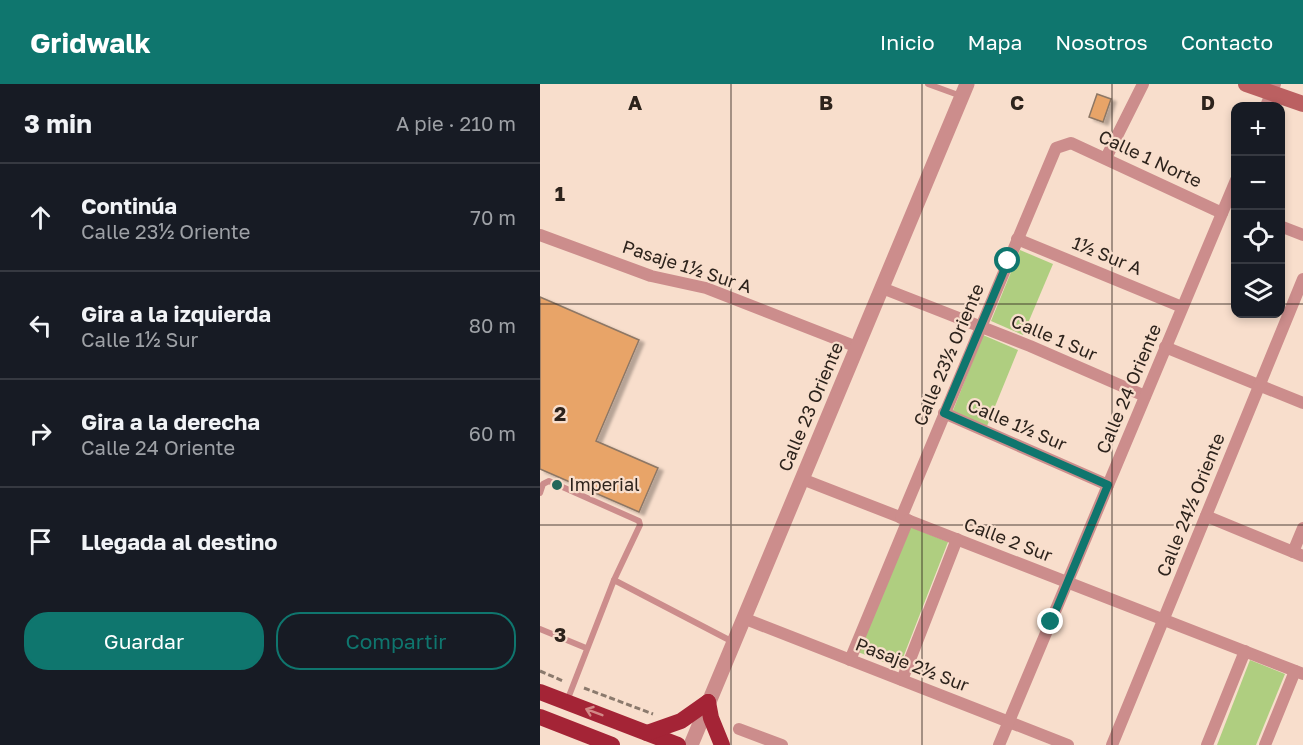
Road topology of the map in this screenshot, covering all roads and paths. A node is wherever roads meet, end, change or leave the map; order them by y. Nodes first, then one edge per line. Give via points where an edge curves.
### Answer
1 (928, 84) edge
2 (1143, 84) edge
3 (1246, 84) edge
4 (964, 90) edge
5 (1271, 95) edge
6 (1303, 104) edge
7 (1062, 144) joint
8 (1106, 158) junction
9 (1227, 209) edge
10 (1285, 228) edge
11 (540, 235) edge
12 (1303, 235) edge
13 (1017, 239) junction
14 (1303, 279) edge
15 (882, 288) junction
16 (1182, 307) junction
17 (981, 326) junction
18 (857, 347) junction
19 (1165, 347) junction
20 (1259, 386) junction
21 (1145, 396) junction
22 (1303, 404) edge
23 (944, 413) junction
24 (802, 479) junction
25 (1108, 485) junction
26 (540, 493) edge
27 (1206, 516) junction
28 (904, 519) junction
29 (1303, 528) edge
30 (957, 539) junction
31 (1298, 554) edge
32 (614, 580) junction
33 (1067, 582) junction
34 (743, 618) junction
35 (1163, 620) junction
36 (540, 629) edge
37 (733, 642) junction
38 (586, 648) junction
39 (1245, 651) junction
40 (850, 660) junction
41 (540, 671) edge
42 (1299, 672) edge
43 (902, 680) junction
44 (573, 684) junction
45 (540, 692) edge
46 (567, 702) junction
47 (708, 702) junction
48 (659, 716) dead end
49 (540, 717) edge
50 (1009, 723) junction
51 (739, 729) dead end
52 (647, 733) junction
53 (612, 745) edge
54 (678, 745) edge
55 (691, 745) edge
56 (722, 745) edge
57 (782, 745) edge
58 (999, 745) edge
59 (1068, 745) edge
60 (1112, 745) edge
61 (1208, 745) edge
62 (1265, 745) edge

1 - 4 lane
2 - 8 street
3 - 5 main road
4 - 15 street, Calle 23 Oriente
5 - 6 main road
7 - 8 street, Calle 1 Norte via 1071,143
7 - 13 street, Calle 23½ Oriente via 1056,148
8 - 9 street, Calle 1 Norte
9 - 16 street, Calle 24 Oriente
10 - 12 street
11 - 18 street, Pasaje 1½ Sur A via 651,276 706,288
13 - 16 street, 1½ Sur A
13 - 17 street, Calle 23½ Oriente
14 - 20 street, Calle 24½ Oriente
15 - 17 street, Calle 1 Sur
15 - 18 street, Calle 23 Oriente
16 - 19 street, Calle 24 Oriente
17 - 21 street, Calle 1 Sur
17 - 23 street, Calle 23½ Oriente
18 - 24 street, Calle 23 Oriente
19 - 20 street
19 - 21 street, Calle 24 Oriente
20 - 22 street
20 - 27 street, Calle 24½ Oriente
21 - 25 street, Calle 24 Oriente
23 - 25 street, Calle 1½ Sur
23 - 28 street, Calle 23½ Oriente
24 - 28 street, Calle 2 Sur
24 - 34 street, Calle 23 Oriente
25 - 33 street, Calle 24 Oriente
26 - 32 lane via 549,481 639,521
27 - 31 street
27 - 35 street, Calle 24½ Oriente
28 - 30 street, Calle 2 Sur
28 - 40 street, Calle 23½ Oriente
29 - 31 street
30 - 33 street, Calle 2 Sur
30 - 43 street
32 - 37 lane
32 - 38 lane
33 - 35 street, Calle 2 Sur
33 - 50 street, Calle 24 Oriente
34 - 37 street, Calle 23 Oriente
34 - 40 street, Pasaje 2½ Sur
35 - 39 street, Calle 2 Sur
35 - 60 street, Calle 24½ Oriente
36 - 38 lane
37 - 47 street, Calle 23 Oriente
38 - 44 lane
39 - 42 street, Calle 2 Sur
39 - 61 street
40 - 43 street, Pasaje 2½ Sur
41 - 44 path
42 - 62 street
43 - 50 street, Pasaje 2½ Sur
44 - 46 lane
44 - 48 path
45 - 46 highway
52 -> 46 highway
47 - 52 highway via 681,721
47 - 55 street, Calle 23 Oriente
47 - 56 highway
49 - 53 highway
50 - 58 street, Calle 24 Oriente
50 - 59 street, Pasaje 2½ Sur
51 - 57 street
52 - 54 highway

